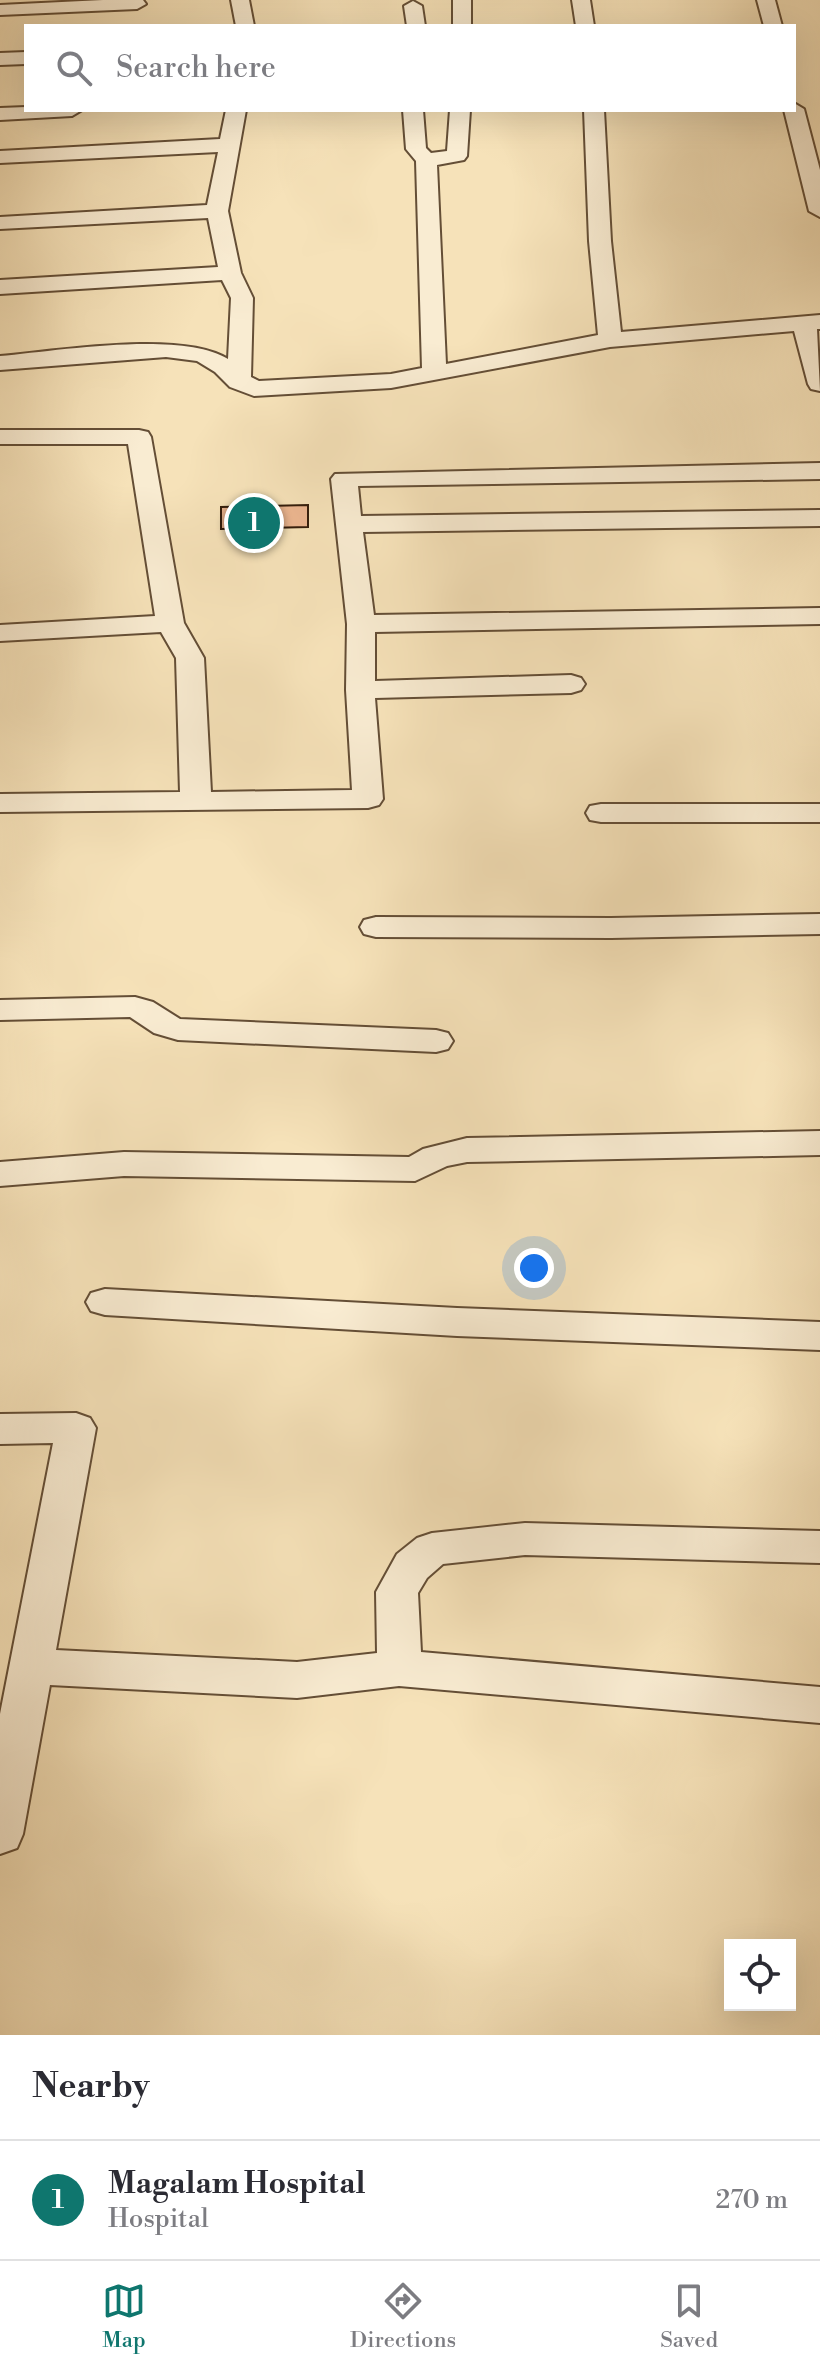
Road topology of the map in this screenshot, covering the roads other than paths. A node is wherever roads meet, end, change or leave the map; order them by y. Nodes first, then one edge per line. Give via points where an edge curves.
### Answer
1 (240, 0) edge
2 (462, 0) edge
3 (581, 0) edge
4 (766, 0) edge
5 (136, 2) edge
6 (413, 6) dead end
7 (0, 10) edge
8 (142, 24) edge
9 (245, 24) edge
10 (416, 24) edge
11 (462, 24) edge
12 (585, 24) edge
13 (772, 24) edge
14 (24, 58) edge
15 (0, 59) edge
16 (36, 112) edge
17 (236, 112) edge
18 (413, 112) edge
19 (460, 112) edge
20 (594, 112) edge
21 (795, 112) edge
22 (0, 114) edge
23 (229, 145) junction
24 (0, 157) edge
25 (426, 160) junction
26 (217, 211) junction
27 (820, 211) edge
28 (0, 223) edge
29 (230, 273) junction
30 (0, 287) edge
31 (812, 323) edge
32 (610, 340) junction
33 (0, 363) edge
34 (434, 374) junction
35 (239, 382) junction
36 (820, 384) edge
37 (0, 437) edge
38 (820, 471) edge
39 (820, 518) edge
40 (349, 524) junction
41 (820, 616) edge
42 (170, 623) junction
43 (361, 624) junction
44 (0, 633) edge
45 (571, 684) dead end
46 (360, 690) junction
47 (196, 799) junction
48 (0, 803) edge
49 (601, 813) dead end
50 (820, 813) edge
51 (820, 924) edge
52 (376, 927) dead end
53 (0, 1010) edge
54 (436, 1041) dead end
55 (820, 1143) edge
56 (0, 1174) edge
57 (105, 1302) dead end
58 (820, 1336) edge
59 (0, 1429) edge
60 (820, 1547) edge
61 (31, 1666) junction
62 (399, 1668) junction
63 (820, 1705) edge
64 (0, 1834) edge

1 - 9 street
2 - 11 street
3 - 12 street
4 - 13 street
5 - 7 street
5 - 8 street
6 - 10 street
14 - 15 street
16 - 22 street
17 - 23 street
18 - 25 street via 416,149
19 - 25 street via 457,156
20 - 32 street
21 - 27 street
23 - 24 street
23 - 26 street
25 - 34 street
26 - 28 street
26 - 29 street
29 - 30 street
29 - 35 street via 242,298
31 - 32 street
31 - 36 street
32 - 34 street
33 - 35 street via 166,350 208,357
34 - 35 street via 254,389
37 - 42 street via 139,437
38 - 40 street via 344,479
39 - 40 street
40 - 43 street
41 - 43 street
42 - 44 street
42 - 47 street via 190,658
43 - 46 street
45 - 46 street
46 - 47 street via 368,799
47 - 48 street
49 - 50 street
51 - 52 street
53 - 54 street via 135,1007 165,1027 178,1029
55 - 56 street via 467,1150 436,1157 415,1169 124,1164
57 - 58 street
59 - 61 street via 76,1428
60 - 62 street via 525,1539 432,1549 412,1566 397,1592
61 - 62 street via 297,1680
61 - 64 street
62 - 63 street

